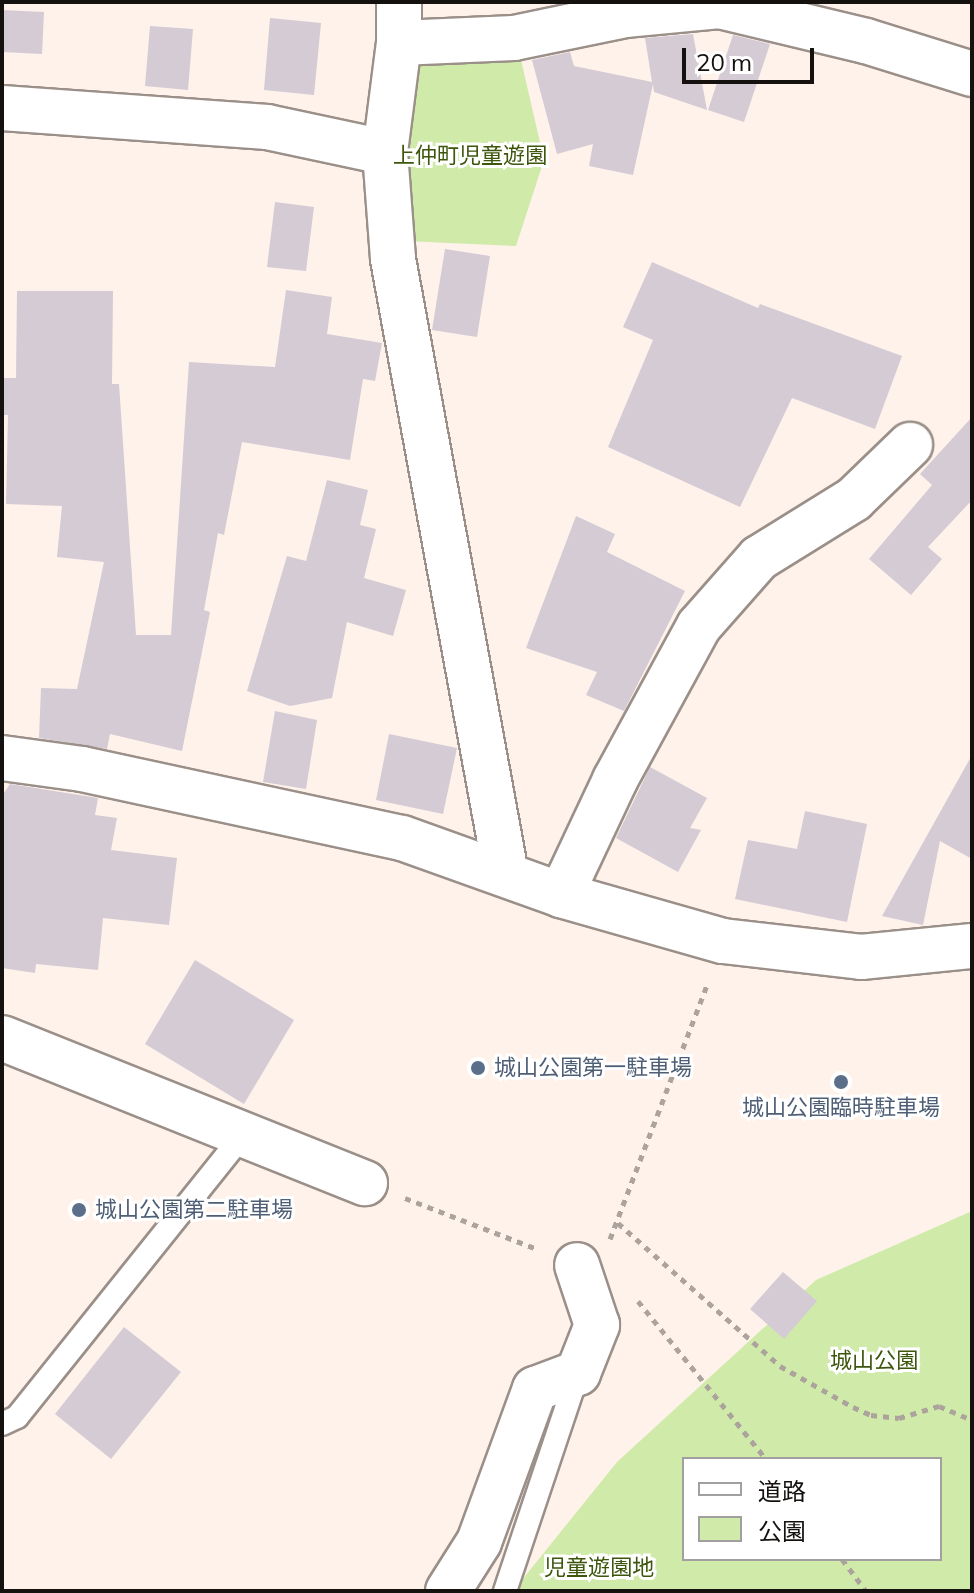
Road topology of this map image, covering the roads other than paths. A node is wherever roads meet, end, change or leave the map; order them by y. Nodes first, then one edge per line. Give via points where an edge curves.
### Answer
1 (399, 22) edge
2 (972, 74) edge
3 (2, 108) edge
4 (385, 152) junction
5 (910, 445) dead end
6 (2, 758) edge
7 (506, 874) junction
8 (561, 895) junction
9 (972, 946) edge
10 (2, 1038) edge
11 (244, 1134) junction
12 (365, 1183) road end
13 (577, 1265) road end
14 (578, 1373) junction
15 (2, 1424) edge
16 (448, 1591) edge
17 (505, 1591) edge

1 - 2 street via 514,38 625,15 720,6 866,41
1 - 4 street
3 - 4 street via 267,127
4 - 7 street via 393,259
5 - 8 street via 854,499 759,558 699,626 615,780
6 - 7 street via 82,769 402,838
7 - 8 street
8 - 9 street via 723,941 861,957
10 - 11 street
11 - 12 street
11 - 15 lane via 17,1417
13 - 14 street via 597,1325
14 - 16 street via 535,1389 479,1542
14 - 17 lane

